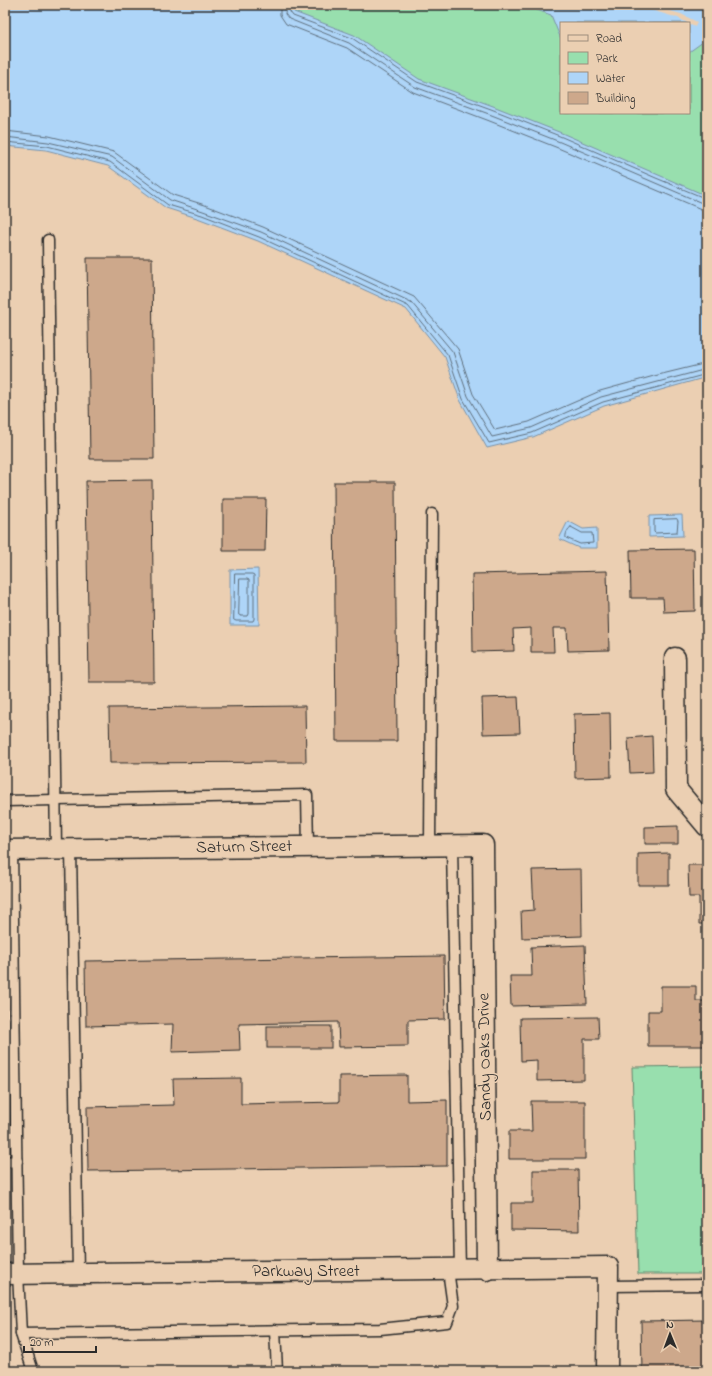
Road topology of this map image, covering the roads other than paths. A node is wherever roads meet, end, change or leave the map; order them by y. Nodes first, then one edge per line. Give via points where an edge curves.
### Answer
1 (48, 240) dead end
2 (432, 514) dead end
3 (675, 658) dead end
4 (56, 800) junction
5 (5, 801) edge
6 (707, 826) edge
7 (452, 845) junction
8 (483, 845) joint
9 (430, 846) junction
10 (308, 847) junction
11 (64, 849) junction
12 (8, 850) edge
13 (9, 897) edge
14 (10, 1025) edge
15 (17, 1161) junction
16 (5, 1162) edge
17 (454, 1270) junction
18 (487, 1270) junction
19 (78, 1273) junction
20 (12, 1274) edge
21 (608, 1277) junction
22 (707, 1285) edge
23 (275, 1330) junction
24 (21, 1334) junction
25 (33, 1371) edge
26 (277, 1371) edge
27 (607, 1371) edge

1 - 4 lane
2 - 9 lane
3 - 6 street via 676,788
4 - 5 lane
4 - 10 lane via 306,795
4 - 11 lane
7 - 8 street, Saturn Street
7 - 9 street, Saturn Street
7 - 17 lane
8 - 18 street, Sandy Oaks Drive
9 - 10 street, Saturn Street
10 - 11 street, Saturn Street
11 - 12 street, Saturn Street
11 - 19 lane
12 - 13 lane
13 - 14 lane
14 - 15 lane
15 - 16 lane
15 - 20 lane
17 - 18 street, Parkway Street
17 - 19 street, Parkway Street
17 - 23 lane via 453,1306 447,1322 380,1329
18 - 21 street, Parkway Street
19 - 20 street, Parkway Street
20 - 24 lane
21 - 22 lane
21 - 27 street
23 - 24 lane
23 - 26 lane
24 - 25 lane

